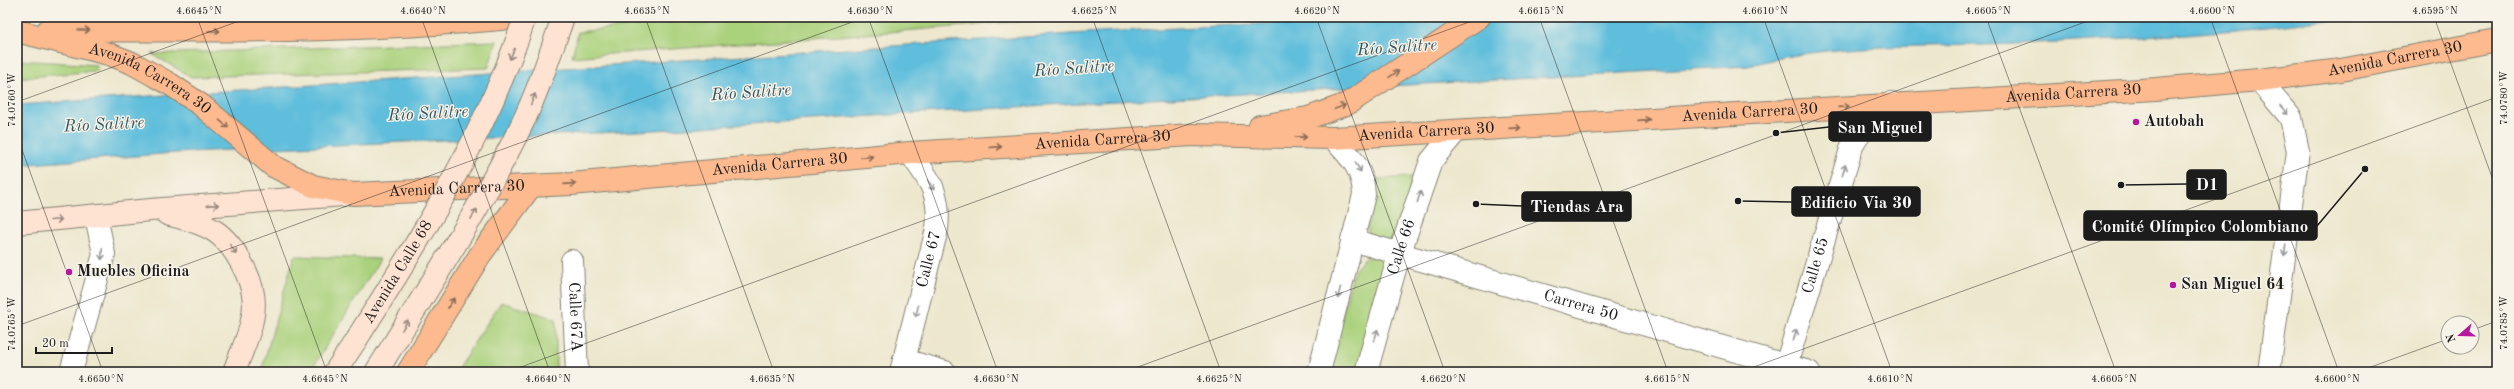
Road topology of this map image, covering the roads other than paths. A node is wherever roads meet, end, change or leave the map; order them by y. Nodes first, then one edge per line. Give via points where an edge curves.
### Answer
1 (522, 17) edge
2 (525, 17) edge
3 (563, 17) edge
4 (1479, 17) edge
5 (17, 31) edge
6 (2497, 40) edge
7 (2259, 80) junction
8 (1891, 103) junction
9 (1456, 131) junction
10 (1192, 136) junction
11 (1333, 138) junction
12 (910, 153) junction
13 (531, 186) junction
14 (353, 194) junction
15 (150, 210) junction
16 (96, 216) junction
17 (17, 223) edge
18 (1352, 240) junction
19 (1400, 255) junction
20 (572, 261) dead end
21 (380, 365) edge
22 (903, 366) edge
23 (1785, 369) edge
24 (71, 372) edge
25 (234, 372) edge
26 (335, 372) edge
27 (408, 372) edge
28 (577, 372) edge
29 (945, 372) edge
30 (1319, 372) edge
31 (1366, 372) edge
32 (1809, 372) edge
33 (2269, 372) edge

5 -> 1 highway, Avenida Carrera 30 via 375,28 437,26
2 -> 26 main road, Avenida Calle 68, bridge via 516,45 480,125 420,240
21 -> 3 main road, Avenida Calle 68, bridge via 481,203 516,135
10 -> 4 highway via 1308,118 1347,104
5 -> 14 highway, Avenida Carrera 30 via 109,54 132,63 201,105 273,166 313,186
6 - 7 highway, Avenida Carrera 30 via 2341,70
7 - 8 highway, Avenida Carrera 30 via 2156,89
7 -> 33 street via 2290,118 2298,151
9 -> 8 highway, Avenida Carrera 30
23 -> 8 street, Calle 65 via 1852,146 1865,126
9 - 11 highway, Avenida Carrera 30
19 -> 9 street, Calle 66 via 1431,161
10 -> 11 highway, Avenida Carrera 30
12 -> 10 highway, Avenida Carrera 30
11 -> 18 street via 1352,159 1364,182 1363,205
13 -> 12 highway, Avenida Carrera 30
12 -> 22 street, Calle 67 via 935,190 940,209
13 - 14 highway, Avenida Carrera 30
27 -> 13 highway via 480,255
15 -> 14 main road, Avenida Carrera 30
15 - 16 main road, Avenida Carrera 30
15 -> 25 main road via 208,227 235,249 251,284 254,305 252,320
17 -> 16 main road, Avenida Carrera 30
16 -> 24 street via 104,254
18 - 19 street, Carrera 50
18 -> 30 street
19 - 23 street, Carrera 50
31 -> 19 street, Calle 66
20 - 28 street, Calle 67A
22 - 29 street
23 - 32 street, Carrera 50

